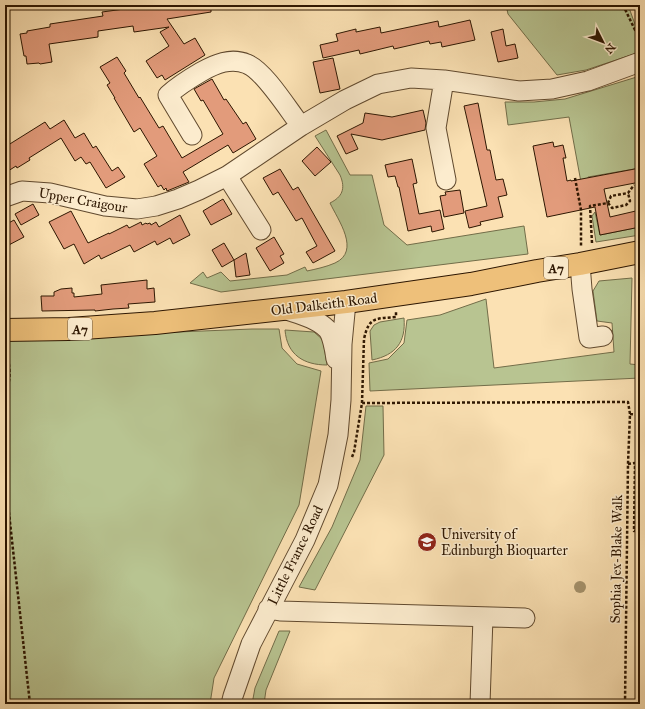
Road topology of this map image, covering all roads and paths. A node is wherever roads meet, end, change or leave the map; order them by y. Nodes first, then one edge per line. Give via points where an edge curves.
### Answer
1 (623, 5) edge
2 (640, 32) edge
3 (640, 62) edge
4 (444, 80) junction
5 (301, 126) junction
6 (192, 135) dead end
7 (227, 176) junction
8 (575, 178) dead end
9 (446, 180) dead end
10 (634, 185) dead end
11 (628, 193) junction
12 (5, 197) edge
13 (608, 203) junction
14 (261, 230) dead end
15 (592, 247) dead end
16 (640, 252) edge
17 (583, 256) junction
18 (346, 302) junction
19 (284, 309) junction
20 (6, 336) edge
21 (603, 336) dead end
22 (5, 391) edge
23 (341, 400) junction
24 (362, 403) dead end
25 (630, 414) junction
26 (640, 414) edge
27 (628, 464) junction
28 (5, 477) edge
29 (640, 530) edge
30 (268, 609) junction
31 (483, 617) junction
32 (525, 618) dead end
33 (30, 704) edge
34 (231, 704) edge
35 (480, 704) edge
36 (624, 704) edge

1 - 2 path via 634,30
3 - 4 street, Upper Craigour via 588,81 552,89 519,91
4 - 5 street, Upper Craigour via 411,78 378,84
4 - 9 street via 436,128
5 - 6 street via 260,72 248,64 236,61 223,62 161,92
5 - 7 street, Upper Craigour
7 - 12 street, Upper Craigour via 178,198 156,206 137,209 105,206 50,193 22,191
7 - 14 street
8 - 17 path via 581,210
10 - 11 path
11 - 13 path via 611,196
11 - 13 path via 630,201 626,205 612,208
13 - 15 path via 590,206
16 - 17 main road, Old Dalkeith Road / A7
17 - 18 main road, Old Dalkeith Road / A7 via 537,271 471,284
17 - 21 street via 582,289 589,338
18 - 19 main road, Old Dalkeith Road / A7
18 - 23 street, Little France Road
19 - 20 main road, Old Dalkeith Road / A7
19 - 23 street, Little France Road via 313,320 328,330 335,348
20 - 22 path via 9,368 8,387
23 - 30 street, Little France Road via 338,435 328,485 305,540
24 - 25 path via 628,402
25 - 26 path
25 - 27 path, Sophia Jex-Blake Walk
27 - 29 path via 635,463 634,531
27 - 36 path, Sophia Jex-Blake Walk
28 - 33 path
30 - 31 street
30 - 34 street, Little France Road via 251,644
31 - 32 street
31 - 35 street

